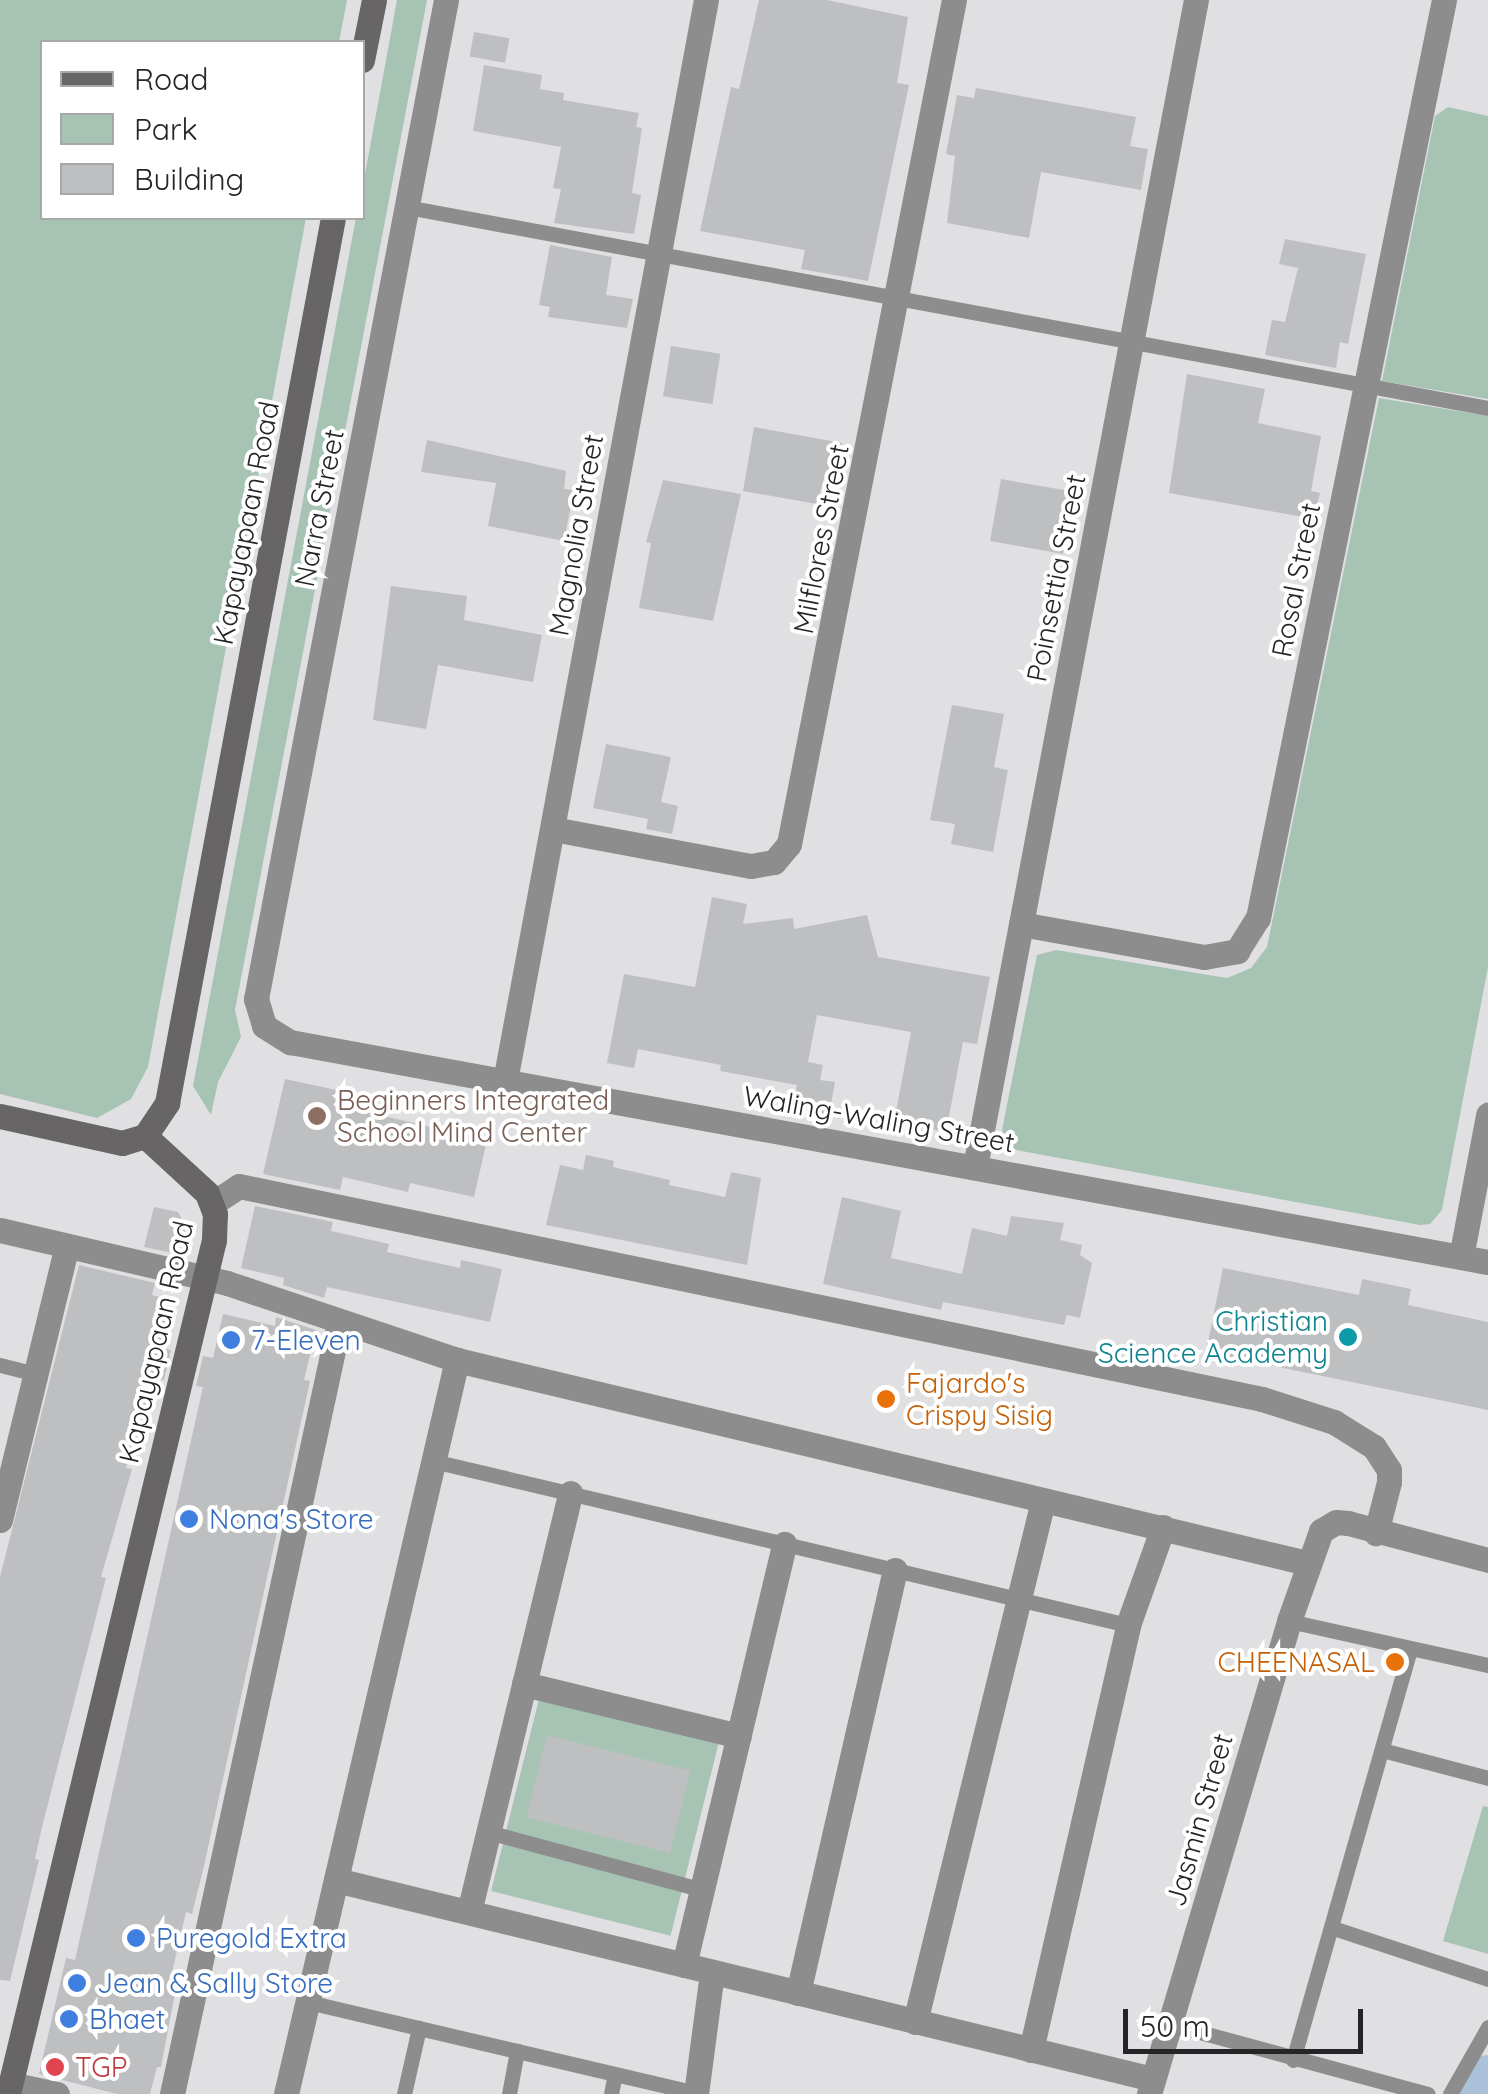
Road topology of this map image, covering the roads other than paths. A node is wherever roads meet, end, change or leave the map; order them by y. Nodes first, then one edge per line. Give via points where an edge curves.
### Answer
1 (374, 0) edge
2 (446, 0) edge
3 (706, 0) edge
4 (954, 0) edge
5 (1196, 0) edge
6 (1444, 0) edge
7 (365, 45) edge
8 (406, 206) junction
9 (333, 220) edge
10 (658, 254) junction
11 (897, 301) junction
12 (1131, 344) junction
13 (1366, 387) junction
14 (1488, 408) edge
15 (553, 829) junction
16 (1022, 924) junction
17 (264, 1026) joint
18 (505, 1081) junction
19 (1488, 1115) edge
20 (0, 1116) edge
21 (144, 1136) junction
22 (975, 1167) junction
23 (213, 1203) junction
24 (0, 1230) edge
25 (66, 1246) junction
26 (1461, 1257) junction
27 (1488, 1262) edge
28 (205, 1279) junction
29 (339, 1324) junction
30 (457, 1360) junction
31 (0, 1365) edge
32 (36, 1374) junction
33 (433, 1461) junction
34 (5, 1480) edge
35 (570, 1493) junction
36 (1043, 1501) junction
37 (0, 1520) edge
38 (1162, 1528) junction
39 (1376, 1533) junction
40 (784, 1544) junction
41 (1488, 1560) edge
42 (1307, 1563) junction
43 (895, 1570) junction
44 (1016, 1599) junction
45 (1289, 1621) junction
46 (1128, 1625) junction
47 (1410, 1648) junction
48 (1488, 1664) edge
49 (524, 1684) junction
50 (738, 1736) junction
51 (1382, 1750) junction
52 (1488, 1778) edge
53 (488, 1832) junction
54 (336, 1880) junction
55 (703, 1890) junction
56 (469, 1912) junction
57 (1333, 1928) junction
58 (684, 1965) junction
59 (712, 1972) junction
60 (1488, 1979) edge
61 (798, 1993) junction
62 (308, 2002) junction
63 (915, 2022) junction
64 (1170, 2024) junction
65 (419, 2028) junction
66 (1488, 2028) edge
67 (1031, 2050) junction
68 (517, 2051) junction
69 (1292, 2060) junction
70 (615, 2074) junction
71 (1151, 2087) edge
72 (9, 2089) edge
73 (696, 2093) edge
74 (57, 2094) edge
75 (172, 2094) edge
76 (286, 2094) edge
77 (404, 2094) edge
78 (509, 2094) edge
79 (611, 2094) edge
80 (1428, 2094) edge
81 (1450, 2094) edge

1 - 7 street
2 - 8 street, Narra Street
3 - 10 street, Magnolia Street
4 - 11 street, Milflores Street
5 - 12 street, Poinsettia Street
6 - 13 street, Rosal Street
8 - 10 lane
8 - 17 street, Narra Street via 256,1000
9 - 21 street, Kapayapaan Road via 172,1084
10 - 11 lane
10 - 15 street, Magnolia Street
11 - 12 lane
11 - 15 street, Milflores Street via 798,814 782,855 751,866
12 - 13 lane
12 - 16 street, Poinsettia Street
13 - 14 lane
13 - 16 street, Rosal Street via 1249,938 1237,951 1204,957
15 - 18 street, Magnolia Street
16 - 22 street, Poinsettia Street
17 - 18 street, Waling-Waling Street via 290,1042
18 - 22 street, Waling-Waling Street
19 - 26 street
20 - 21 street via 108,1142
21 - 23 street, Kapayapaan Road via 201,1184
22 - 26 street, Waling-Waling Street
23 - 28 street, Kapayapaan Road via 216,1228
23 - 39 street via 239,1186 1262,1399 1334,1422 1374,1447 1390,1482
24 - 25 street
25 - 28 street
25 - 32 street
26 - 27 street, Waling-Waling Street
28 - 29 street
28 - 72 street, Kapayapaan Road
29 - 30 street
29 - 75 street
30 - 33 street
30 - 36 street
31 - 32 lane
32 - 34 street
33 - 35 lane
33 - 54 street
34 - 37 street
35 - 40 lane
35 - 49 street
36 - 38 street
36 - 44 street
38 - 42 street
38 - 46 street
39 - 41 street
39 - 42 street, Jasmin Street via 1336,1522 1321,1531
40 - 43 lane
40 - 50 street
42 - 45 street, Jasmin Street
43 - 44 lane
43 - 61 street
44 - 46 lane
44 - 63 street
45 - 47 lane
45 - 64 street, Jasmin Street
46 - 67 street
47 - 48 lane
47 - 51 lane
49 - 50 street
49 - 53 street
50 - 55 street
51 - 52 lane
51 - 57 lane
53 - 55 lane
53 - 56 street
54 - 56 street
54 - 62 street
55 - 58 street
56 - 58 street
57 - 60 lane
57 - 69 lane
58 - 59 street
59 - 61 street
59 - 73 street
61 - 63 street
62 - 65 lane
62 - 76 street
63 - 67 street
64 - 69 lane
64 - 71 street, Jasmin Street
65 - 68 lane
65 - 77 lane
66 - 81 lane
67 - 71 street
68 - 70 lane
68 - 78 lane
69 - 80 lane
70 - 73 lane
70 - 79 lane
72 - 74 street

